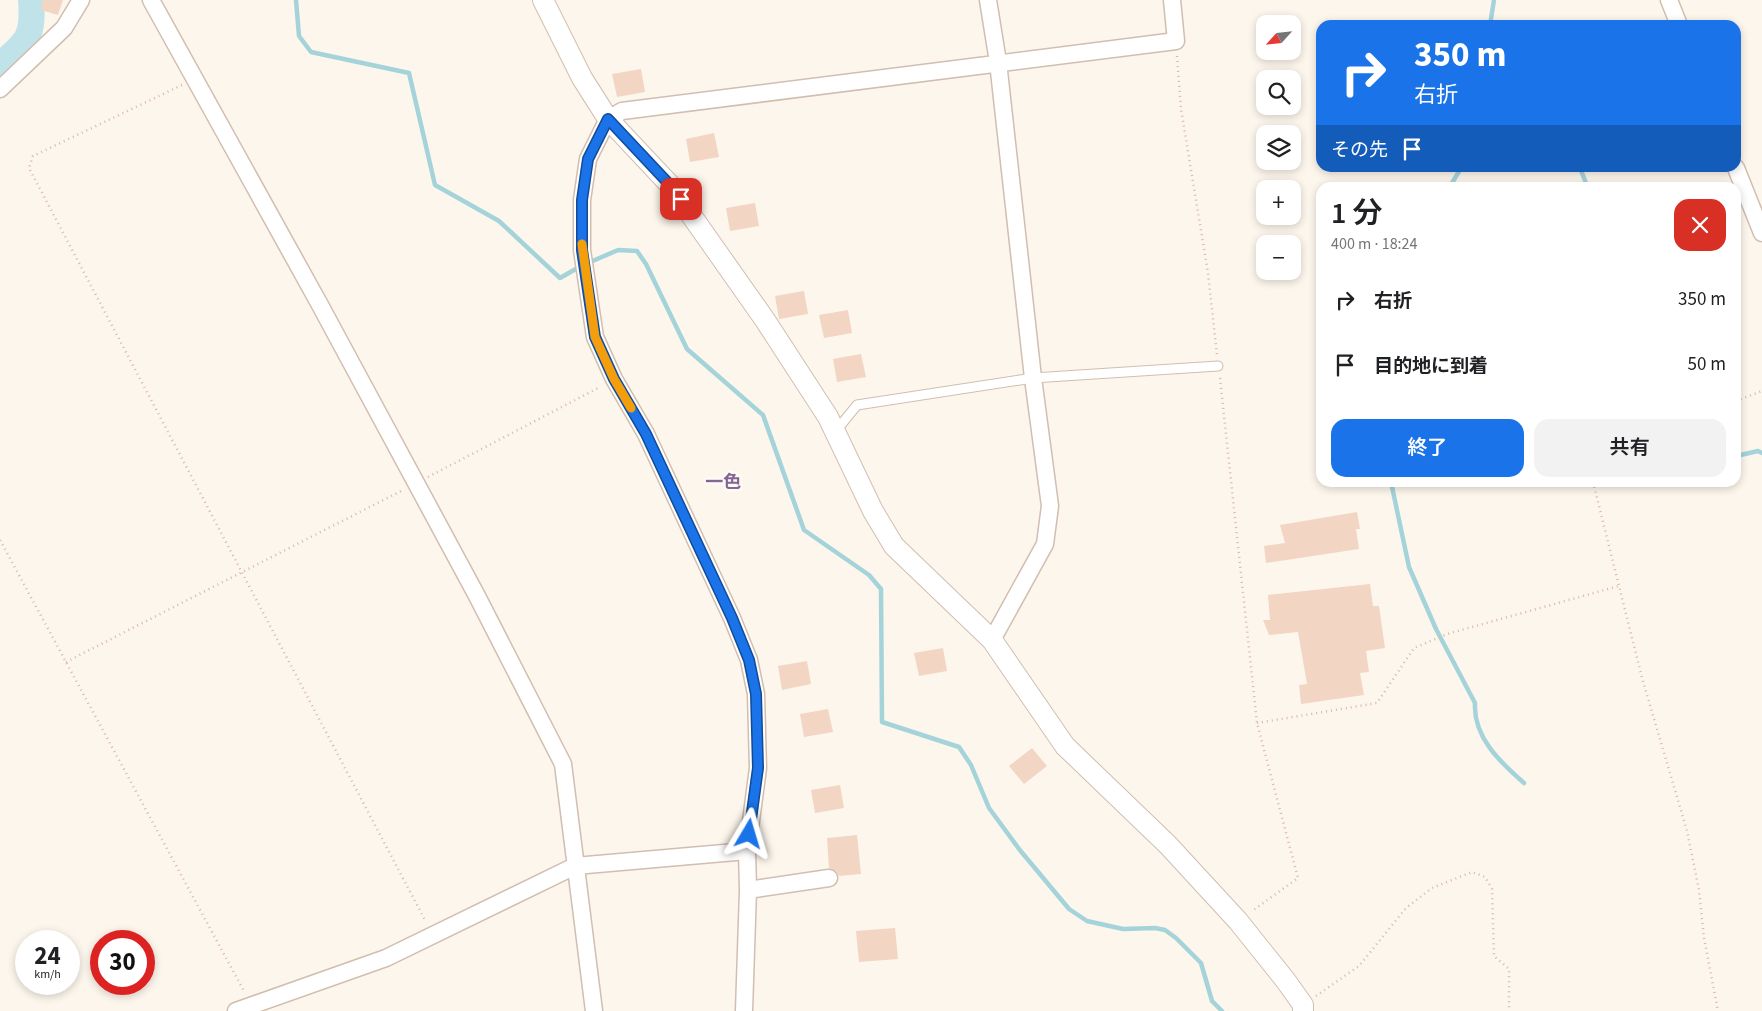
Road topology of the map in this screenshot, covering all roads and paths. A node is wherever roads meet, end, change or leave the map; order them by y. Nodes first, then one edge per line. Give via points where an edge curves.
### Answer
1 (81, 0) edge
2 (151, 0) edge
3 (543, 0) edge
4 (988, 0) edge
5 (1172, 0) edge
6 (1669, 0) edge
7 (1677, 20) edge
8 (1176, 41) junction
9 (998, 62) junction
10 (194, 79) junction
11 (0, 89) edge
12 (608, 119) junction
13 (1738, 172) edge
14 (1762, 233) edge
15 (1218, 366) junction
16 (1033, 378) junction
17 (614, 379) junction
18 (1762, 392) edge
19 (1741, 399) edge
20 (835, 432) junction
21 (416, 484) junction
22 (1594, 487) edge
23 (0, 540) edge
24 (240, 571) junction
25 (1619, 586) junction
26 (992, 640) junction
27 (66, 662) junction
28 (1257, 723) junction
29 (747, 851) junction
30 (576, 866) junction
31 (828, 878) dead end
32 (748, 890) junction
33 (1238, 921) junction
34 (434, 936) junction
35 (253, 1008) edge
36 (1303, 1008) edge
37 (236, 1011) edge
38 (594, 1011) edge
39 (744, 1011) edge
40 (1510, 1011) edge
41 (1718, 1011) edge

1 - 11 street via 64,28
2 - 10 street
3 - 12 street via 582,78
4 - 9 street
5 - 8 street
6 - 7 street
8 - 9 street
8 - 15 path via 1181,109 1208,273
9 - 12 street via 622,110
9 - 16 street
10 - 21 street
10 - 24 path via 33,156 29,168
12 - 17 street via 588,159 582,200 582,250 595,337
12 - 20 street via 670,185 712,242
13 - 14 street
15 - 16 lane
15 - 28 path
16 - 20 lane via 857,405
16 - 26 street via 1050,506 1045,544
17 - 21 path
17 - 29 street via 646,434 749,660 756,694 758,768
18 - 19 path
20 - 26 street via 873,512 894,546
21 - 24 path
21 - 30 street via 563,764
22 - 25 path
23 - 27 path
24 - 27 path
24 - 34 path
25 - 28 path via 1447,634 1414,648 1377,704
25 - 41 path via 1687,831
26 - 33 street via 1066,746 1168,845
27 - 35 path
28 - 33 path via 1298,878
29 - 30 street
29 - 32 street
30 - 34 street
30 - 38 street
31 - 32 street
32 - 39 street
33 - 36 street
34 - 35 street via 386,958
35 - 37 street
36 - 40 path via 1359,966 1406,908 1432,888 1472,872 1485,877 1492,889 1494,956 1509,969

